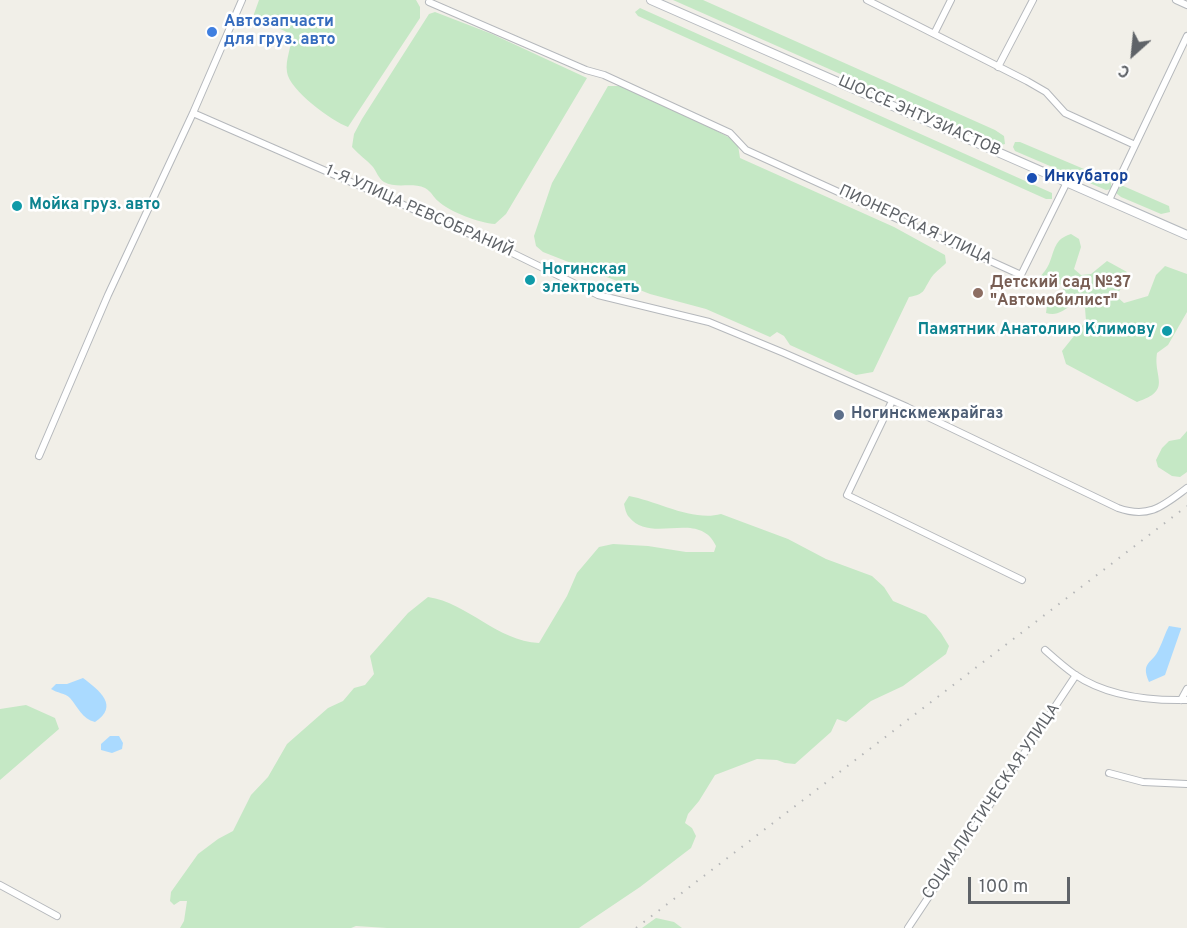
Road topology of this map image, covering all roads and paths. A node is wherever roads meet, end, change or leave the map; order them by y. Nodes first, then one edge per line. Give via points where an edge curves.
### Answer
1 (242, 0) edge
2 (651, 0) edge
3 (867, 0) edge
4 (951, 0) edge
5 (1033, 0) edge
6 (1176, 0) edge
7 (429, 3) edge
8 (1187, 5) edge
9 (934, 34) junction
10 (1187, 36) edge
11 (998, 67) junction
12 (193, 113) junction
13 (1136, 145) junction
14 (1067, 182) junction
15 (1109, 200) junction
16 (1187, 235) edge
17 (892, 401) junction
18 (39, 456) dead end
19 (1187, 488) edge
20 (1022, 580) dead end
21 (1044, 650) dead end
22 (1076, 675) junction
23 (1187, 689) edge
24 (1184, 700) edge
25 (1108, 773) dead end
26 (1187, 784) edge
27 (0, 885) edge
28 (57, 916) dead end
29 (908, 928) edge

1 - 12 street
2 - 14 main road, ШОССЕ ЭНТУЗИАСТОВ
3 - 9 street
4 - 9 street
5 - 11 street
6 - 8 street
7 - 14 street, ПИОНЕРСКАЯ УЛИЦА via 604,75 730,133 746,150 1021,275
9 - 11 street
10 - 13 street
11 - 13 street via 1046,92 1065,113
12 - 17 street, 1-Я УЛИЦА РЕВСОБРАНИЙ via 502,248 598,295 709,322
12 - 18 street
13 - 15 street
14 - 15 main road, ШОССЕ ЭНТУЗИАСТОВ
15 - 16 main road, ШОССЕ ЭНТУЗИАСТОВ
17 - 19 street, 1-Я УЛИЦА РЕВСОБРАНИЙ via 1126,511 1153,510
17 - 20 street via 847,495
21 - 22 street
22 - 24 street via 1115,693 1162,701
22 - 29 street, СОЦИАЛИСТИЧЕСКАЯ УЛИЦА
23 - 24 street
25 - 26 street via 1143,782
27 - 28 street

